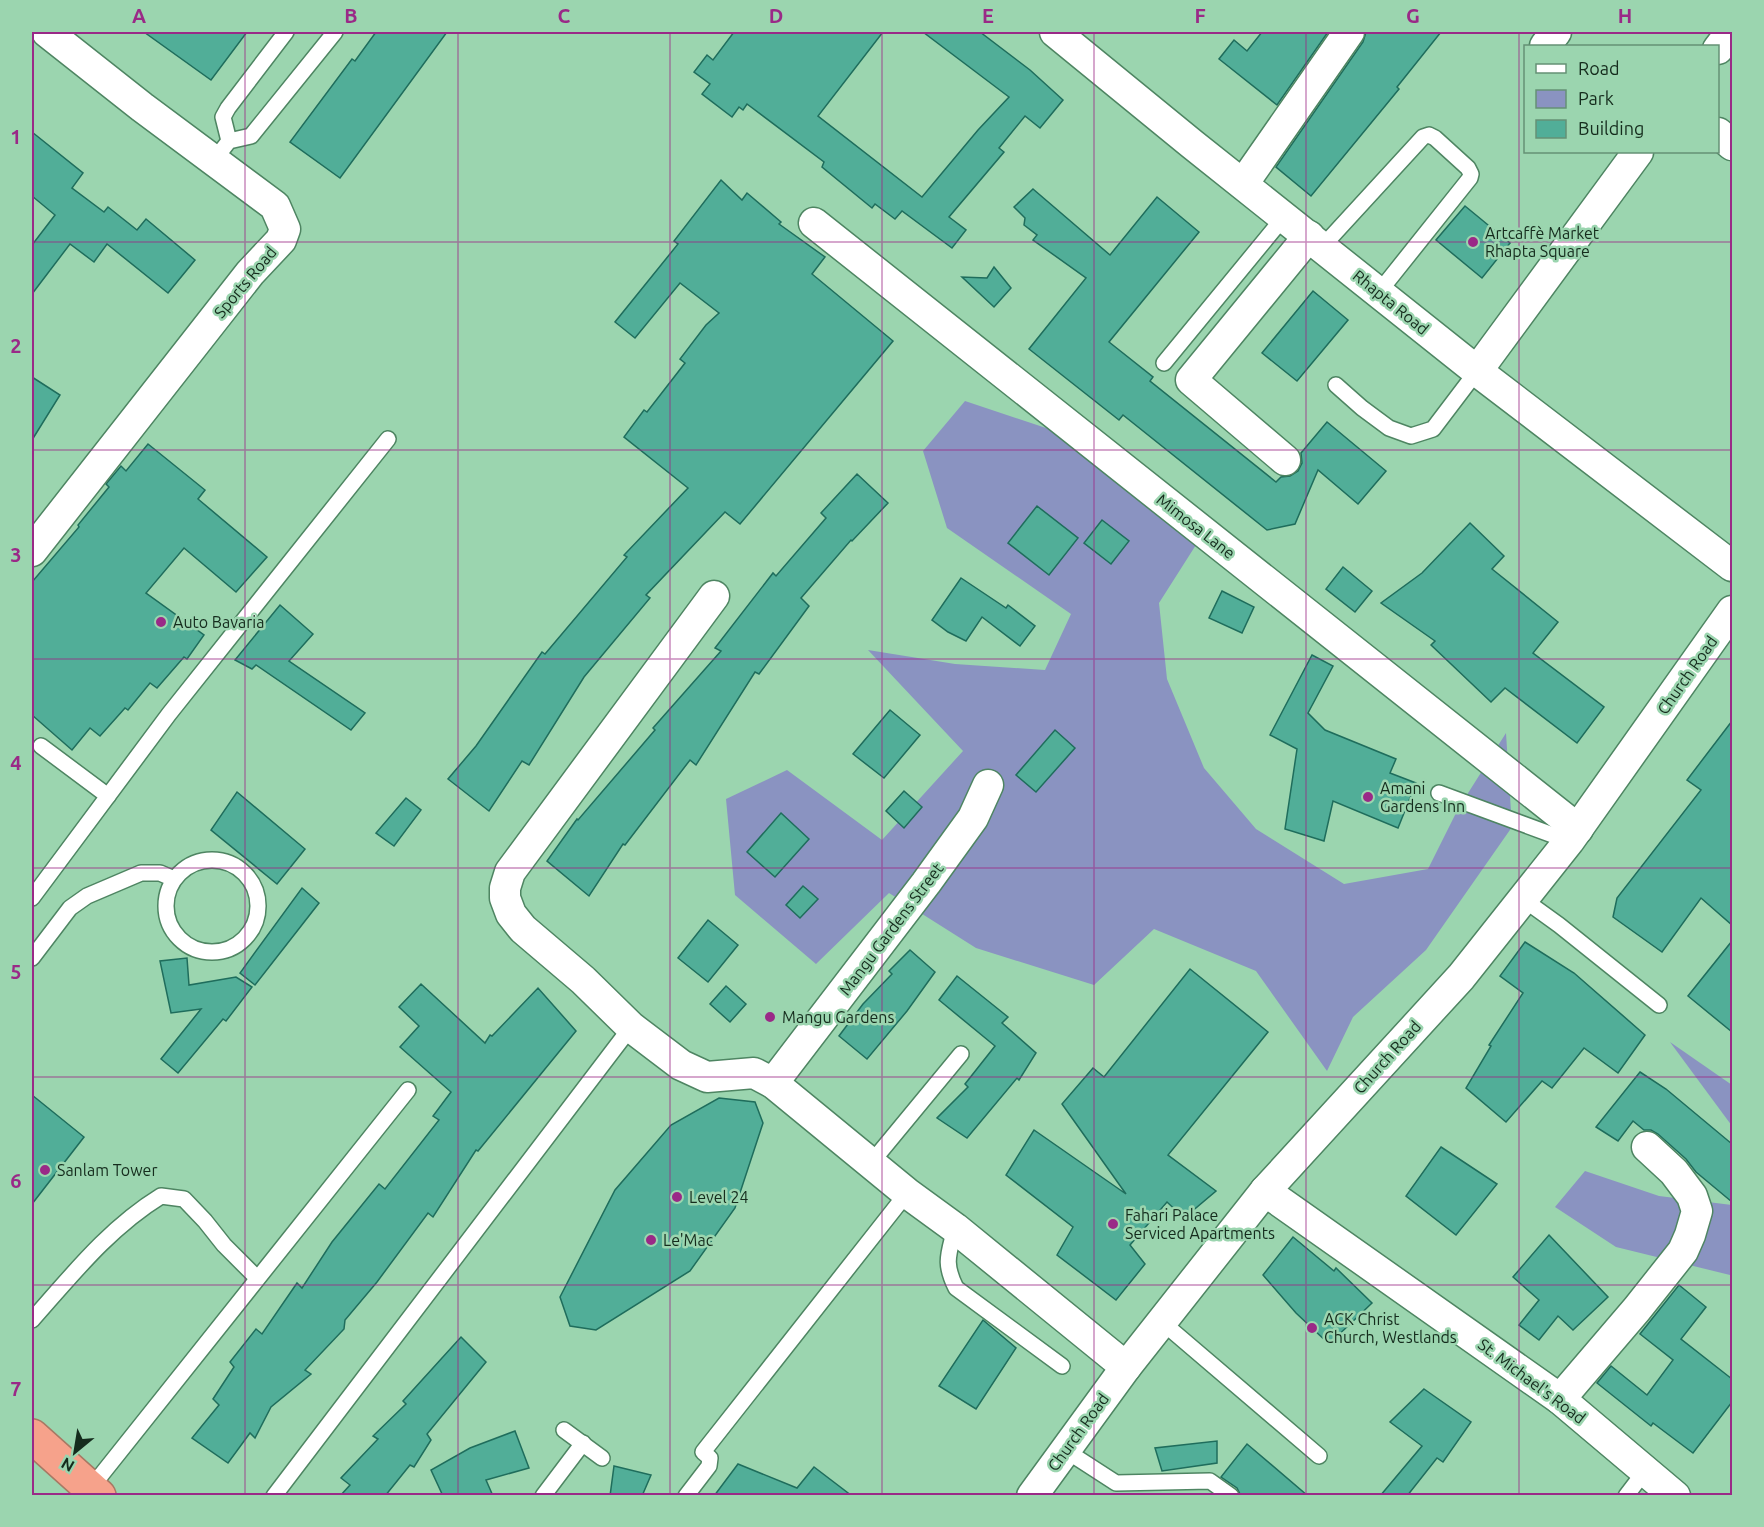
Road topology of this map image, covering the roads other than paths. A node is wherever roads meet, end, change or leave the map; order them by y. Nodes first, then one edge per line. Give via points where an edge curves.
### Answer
1 (47, 32) edge
2 (285, 32) edge
3 (335, 32) edge
4 (1055, 32) edge
5 (1349, 32) edge
6 (1556, 32) edge
7 (1731, 32) edge
8 (1546, 45) edge
9 (1719, 48) edge
10 (1719, 134) edge
11 (1732, 145) edge
12 (222, 150) junction
13 (1637, 153) edge
14 (1243, 184) junction
15 (1284, 216) junction
16 (814, 223) dead end
17 (1315, 242) junction
18 (1379, 292) junction
19 (1164, 363) dead end
20 (1477, 372) junction
21 (1336, 385) dead end
22 (388, 439) dead end
23 (1284, 460) dead end
24 (32, 552) edge
25 (1732, 566) edge
26 (714, 596) dead end
27 (1732, 611) edge
28 (41, 746) dead end
29 (988, 785) dead end
30 (1439, 793) dead end
31 (108, 796) junction
32 (1574, 835) junction
33 (174, 879) junction
34 (32, 898) edge
35 (1523, 899) junction
36 (32, 958) edge
37 (1659, 1005) dead end
38 (631, 1027) junction
39 (961, 1054) dead end
40 (773, 1083) junction
41 (408, 1090) dead end
42 (1647, 1147) dead end
43 (871, 1163) junction
44 (1265, 1191) junction
45 (907, 1193) junction
46 (955, 1228) junction
47 (257, 1278) junction
48 (32, 1320) edge
49 (1162, 1322) junction
50 (1062, 1366) dead end
51 (1126, 1367) junction
52 (1560, 1399) junction
53 (564, 1430) dead end
54 (32, 1436) edge
55 (583, 1443) junction
56 (1065, 1450) junction
57 (1319, 1456) dead end
58 (602, 1458) dead end
59 (1645, 1472) junction
60 (1115, 1489) edge
61 (94, 1492) edge
62 (274, 1496) edge
63 (543, 1496) edge
64 (686, 1496) edge
65 (1032, 1496) edge
66 (1231, 1496) edge
67 (1626, 1496) edge
68 (1676, 1496) edge

1 - 12 street, Sports Road via 142,107
2 - 12 lane via 223,117
3 - 12 lane via 251,136
4 - 14 street, Rhapta Road
5 - 14 street
6 - 8 street
7 - 9 street
10 - 11 street
12 - 24 street, Sports Road via 275,206 285,229 281,240 250,273
13 - 20 street
14 - 15 street, Rhapta Road
15 - 17 street, Rhapta Road
15 - 19 lane
16 - 32 street, Mimosa Lane
17 - 18 street, Rhapta Road
17 - 18 lane via 1423,137 1435,138 1468,168 1470,178
17 - 23 street via 1191,380
18 - 20 street, Rhapta Road
20 - 21 lane via 1433,429 1411,436 1389,428
20 - 25 street, Rhapta Road
22 - 31 lane
26 - 38 street via 510,872 505,888 511,914 523,929
27 - 32 street, Church Road
28 - 31 lane
29 - 40 street, Mangu Gardens Street via 973,818
30 - 32 lane
31 - 34 lane
32 - 35 street, Church Road
33 - 33 lane via 198,861 224,861 237,867 254,886 258,899 258,912 247,936 237,945 212,952 187,945 177,936 166,912 166,899
33 - 36 lane via 160,873 141,873 87,896 70,908
35 - 37 lane
35 - 44 street, Church Road via 1461,977
38 - 40 street via 681,1065 707,1077 754,1073
38 - 62 lane
39 - 43 lane
40 - 43 street
41 - 47 lane
42 - 52 street via 1692,1196 1697,1211 1690,1235 1670,1268
43 - 45 street
44 - 49 street, Church Road
44 - 52 street, St. Michael's Road
45 - 46 street
45 - 64 lane via 703,1452 710,1458 709,1466
46 - 50 lane via 947,1264 956,1288
46 - 51 street
47 - 48 lane via 184,1200 161,1196 138,1210 100,1244
47 - 61 lane
49 - 51 street, Church Road
49 - 57 lane
51 - 56 street, Church Road
52 - 59 street, St. Michael's Road
53 - 55 lane
54 - 61 highway
55 - 58 lane
55 - 63 lane
56 - 60 lane
56 - 65 street, Church Road
59 - 67 lane
59 - 68 street, St. Michael's Road
60 - 66 lane via 1210,1481

